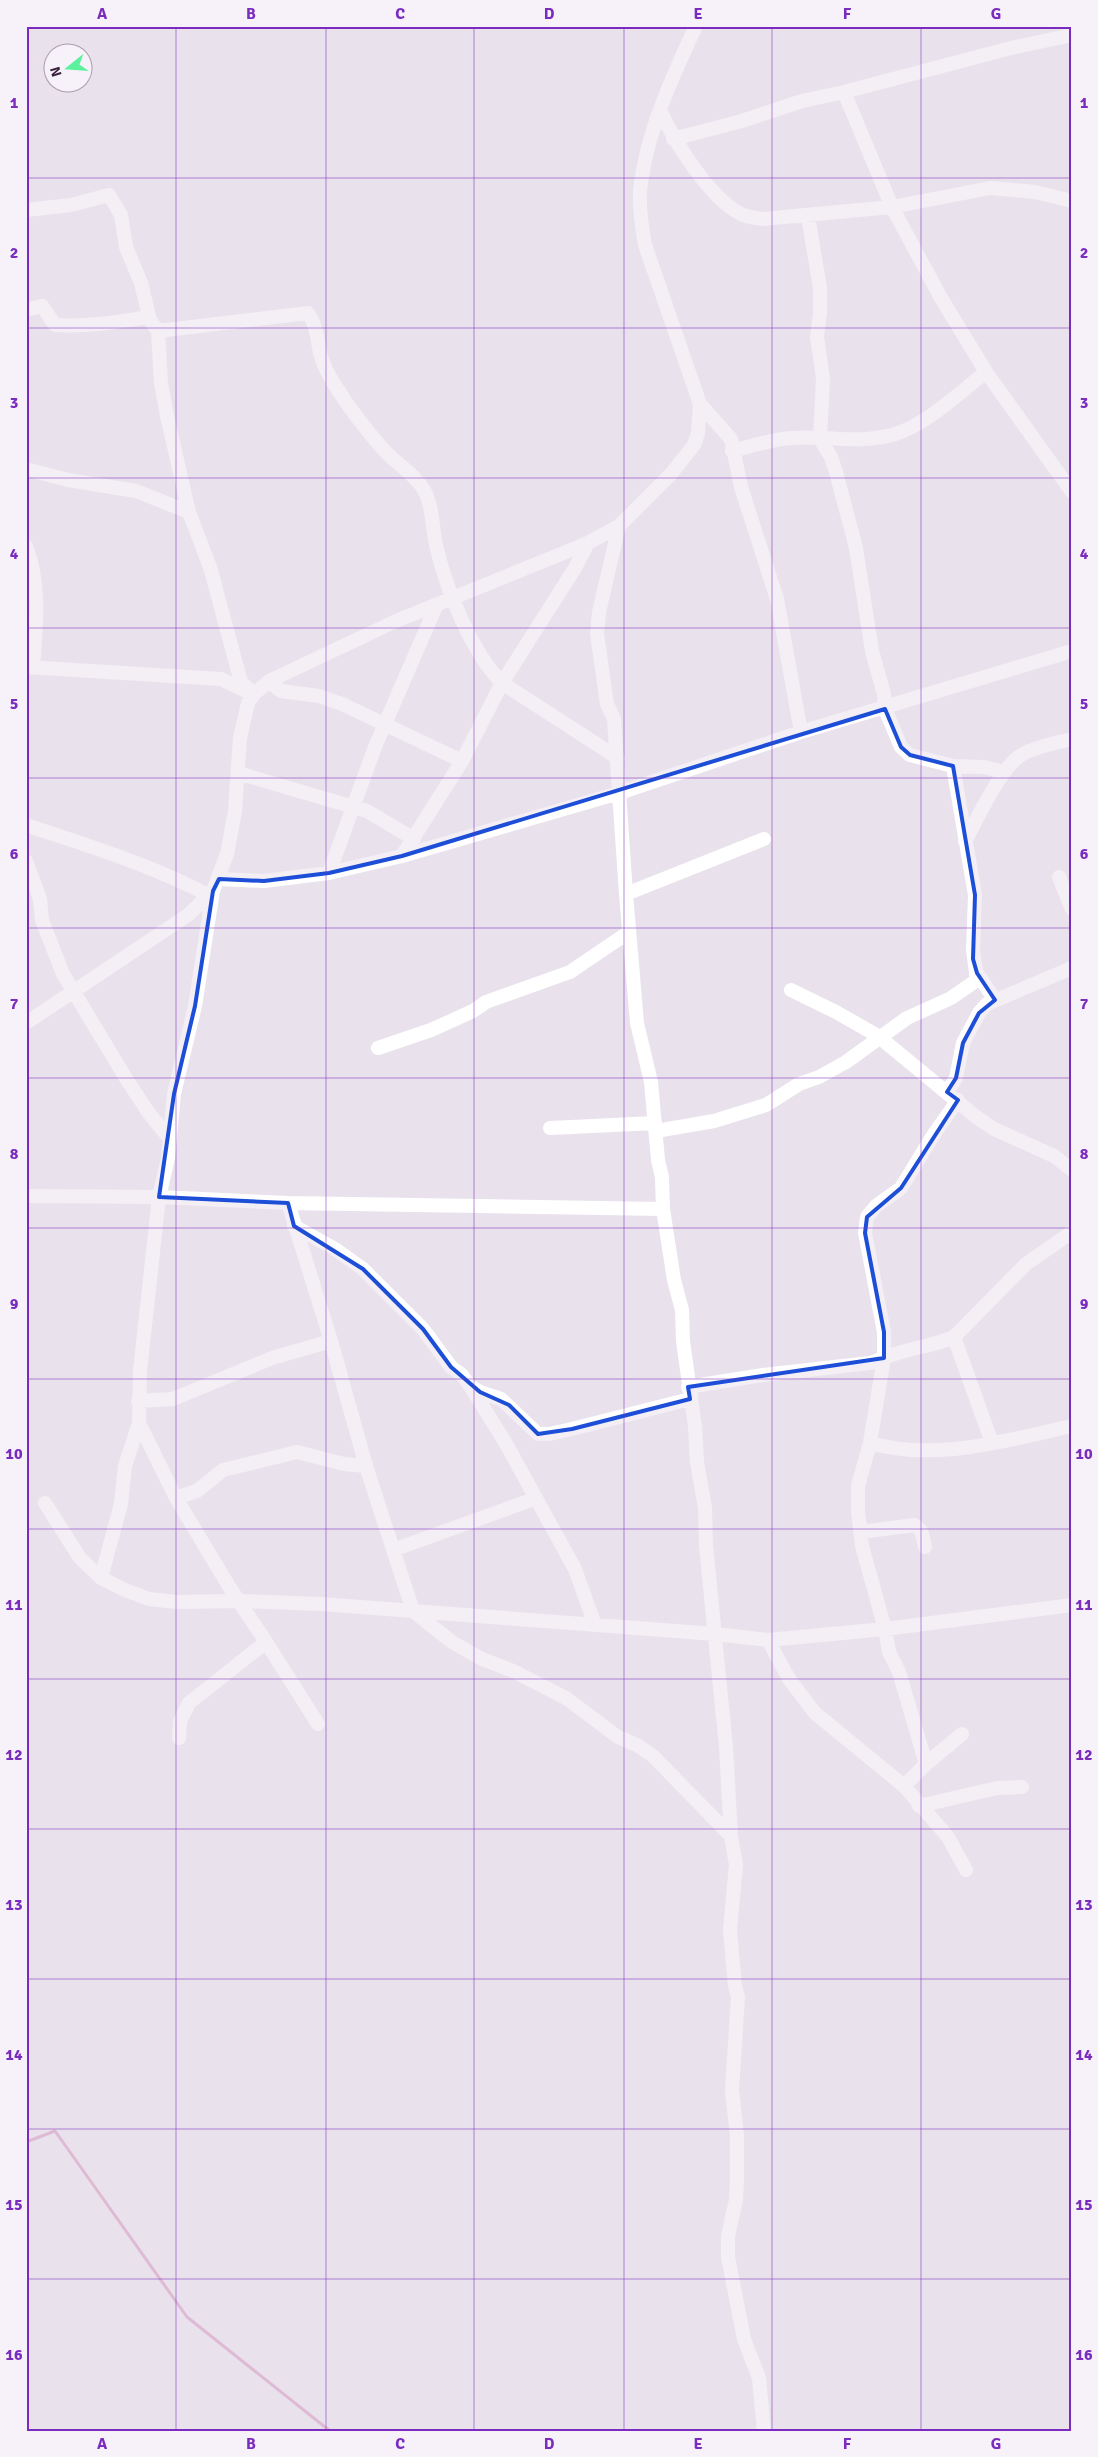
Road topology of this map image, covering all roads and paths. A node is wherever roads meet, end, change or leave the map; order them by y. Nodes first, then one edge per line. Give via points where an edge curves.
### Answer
1 (696, 26) edge
2 (1072, 35) edge
3 (844, 92) junction
4 (660, 110) junction
5 (673, 139) junction
6 (1072, 202) edge
7 (892, 207) junction
8 (26, 210) edge
9 (808, 216) junction
10 (26, 310) edge
11 (149, 317) junction
12 (158, 331) junction
13 (986, 372) junction
14 (700, 404) junction
15 (820, 439) junction
16 (732, 451) junction
17 (26, 469) edge
18 (1072, 492) edge
19 (189, 512) junction
20 (619, 526) junction
21 (588, 543) junction
22 (26, 546) edge
23 (454, 597) junction
24 (437, 604) junction
25 (1072, 651) edge
26 (30, 667) edge
27 (269, 681) junction
28 (502, 683) junction
29 (254, 694) junction
30 (885, 709) junction
31 (385, 726) junction
32 (801, 732) junction
33 (1072, 739) edge
34 (618, 758) junction
35 (462, 761) junction
36 (953, 766) junction
37 (1004, 772) junction
38 (238, 773) junction
39 (619, 793) junction
40 (352, 806) junction
41 (26, 825) edge
42 (414, 839) junction
43 (764, 839) dead end
44 (965, 841) junction
45 (402, 856) junction
46 (26, 861) edge
47 (328, 873) junction
48 (1059, 877) dead end
49 (214, 889) junction
50 (626, 894) junction
51 (1072, 909) edge
52 (629, 932) junction
53 (1072, 968) edge
54 (976, 973) junction
55 (74, 990) junction
56 (791, 990) dead end
57 (995, 1000) junction
58 (26, 1023) edge
59 (878, 1036) junction
60 (378, 1048) dead end
61 (947, 1092) junction
62 (958, 1100) junction
63 (656, 1127) junction
64 (550, 1128) dead end
65 (170, 1139) junction
66 (1072, 1170) edge
67 (26, 1196) edge
68 (159, 1197) junction
69 (288, 1203) junction
70 (663, 1209) junction
71 (294, 1226) junction
72 (1072, 1232) edge
73 (954, 1337) junction
74 (331, 1341) junction
75 (884, 1358) junction
76 (470, 1386) junction
77 (689, 1393) junction
78 (138, 1401) junction
79 (139, 1423) junction
80 (1072, 1426) edge
81 (870, 1443) junction
82 (992, 1443) junction
83 (366, 1466) junction
84 (176, 1498) junction
85 (534, 1498) junction
86 (45, 1504) dead end
87 (861, 1532) junction
88 (925, 1547) dead end
89 (393, 1550) junction
90 (101, 1578) junction
91 (239, 1600) junction
92 (1072, 1605) edge
93 (413, 1611) junction
94 (594, 1625) junction
95 (885, 1629) junction
96 (715, 1634) junction
97 (768, 1640) junction
98 (266, 1642) junction
99 (318, 1724) dead end
100 (962, 1734) dead end
101 (179, 1738) dead end
102 (926, 1764) junction
103 (904, 1786) junction
104 (1022, 1787) dead end
105 (919, 1806) junction
106 (731, 1836) junction
107 (966, 1870) dead end
108 (764, 2431) edge

1 - 4 street
2 - 3 street
3 - 5 street
3 - 7 street
4 - 5 street
4 - 14 street via 640,192 640,220 645,246
5 - 9 street via 728,206 744,215 762,219
6 - 7 street via 1035,192 990,188
7 - 9 street
7 - 13 street
8 - 11 street via 71,205 108,195 121,215 126,247 141,283
9 - 15 street via 820,288 817,337 823,379
10 - 11 street via 42,306 55,325 68,326
11 - 12 street
12 - 19 street via 161,382
12 - 23 street via 308,314 317,330 324,365 337,389 384,451 424,489 436,545
13 - 15 street via 928,416 896,434 866,440
13 - 18 street
14 - 16 street via 731,439
14 - 20 street via 694,445 651,496
15 - 16 street via 792,438
15 - 30 street via 836,472 856,548 872,651
16 - 32 street via 777,599
17 - 19 street via 68,480 136,491
19 - 29 street via 210,567 241,682
20 - 21 street
20 - 34 street via 597,634
21 - 23 street
21 - 28 street
22 - 26 street via 35,576 37,605
23 - 24 street
23 - 28 street via 474,646
24 - 27 street
24 - 31 street
25 - 30 street
26 - 29 street via 221,680
27 - 29 street
27 - 31 street via 282,691 319,696 342,704
28 - 34 street
28 - 35 street
29 - 38 street via 248,703 240,738
30 - 32 street
30 - 36 street via 900,747 910,755
31 - 35 street
31 - 40 street
32 - 39 street
33 - 37 street via 1022,754
34 - 39 street
35 - 42 street
36 - 37 street via 984,767
36 - 44 street
37 - 44 street
38 - 40 street
38 - 49 street via 235,811
39 - 45 street
39 - 50 street
40 - 42 street via 367,811
40 - 47 street
41 - 49 street via 190,885
42 - 45 street
43 - 50 street
44 - 54 street via 975,894 973,950
45 - 47 street
46 - 55 street via 40,898 42,920 63,974
47 - 49 street
48 - 51 street
49 - 55 street via 188,915
49 - 65 street via 195,1006 174,1094
50 - 52 street
52 - 60 street via 570,972 486,1002 431,1030
52 - 63 street via 637,1023
53 - 57 street
54 - 57 street
54 - 59 street via 977,980 951,998 907,1018
55 - 58 street
55 - 65 street via 132,1088
56 - 59 street
57 - 61 street via 979,1013 963,1043 956,1078
59 - 61 street
59 - 63 street via 846,1062 798,1084 766,1105 714,1121
61 - 62 street
62 - 66 street via 994,1129 1054,1156
62 - 75 street via 901,1188 867,1216 865,1233 884,1332
63 - 64 street
63 - 70 street
65 - 68 street
67 - 68 street
68 - 69 street
68 - 78 street
69 - 70 street
69 - 71 street
70 - 77 street via 682,1310
71 - 74 street
71 - 76 street via 364,1269 423,1329 451,1367
72 - 73 street via 1026,1264
73 - 75 street
73 - 82 street
74 - 78 street via 272,1358 173,1399
74 - 83 street
75 - 77 street via 870,1363 763,1375
75 - 81 street
76 - 77 street via 501,1399 538,1434 572,1429
76 - 85 street via 505,1442
77 - 96 street via 705,1508
78 - 79 street
79 - 84 street
79 - 90 street
80 - 82 street
81 - 82 street via 890,1449 935,1451
81 - 87 street via 858,1486
83 - 84 street via 297,1452 223,1470 197,1491
83 - 89 street
84 - 91 street
85 - 89 street
85 - 94 street via 575,1569
86 - 90 street via 80,1558
87 - 88 street via 914,1526 921,1532
87 - 95 street via 864,1555
89 - 93 street
90 - 91 street via 149,1599 177,1602
91 - 93 street
91 - 98 street
92 - 95 street
93 - 94 street
93 - 106 street via 452,1642 566,1698 618,1737 653,1756
94 - 96 street
95 - 97 street
95 - 102 street via 889,1652 899,1672
96 - 97 street
96 - 106 street
97 - 103 street via 789,1679 815,1713
98 - 99 street
98 - 101 street via 190,1703 180,1721
100 - 102 street
102 - 103 street
103 - 105 street
104 - 105 street via 998,1788
105 - 107 street via 948,1838
106 - 108 street via 736,1866 730,1930 738,2005 732,2090 738,2160 728,2257 744,2339 759,2378

